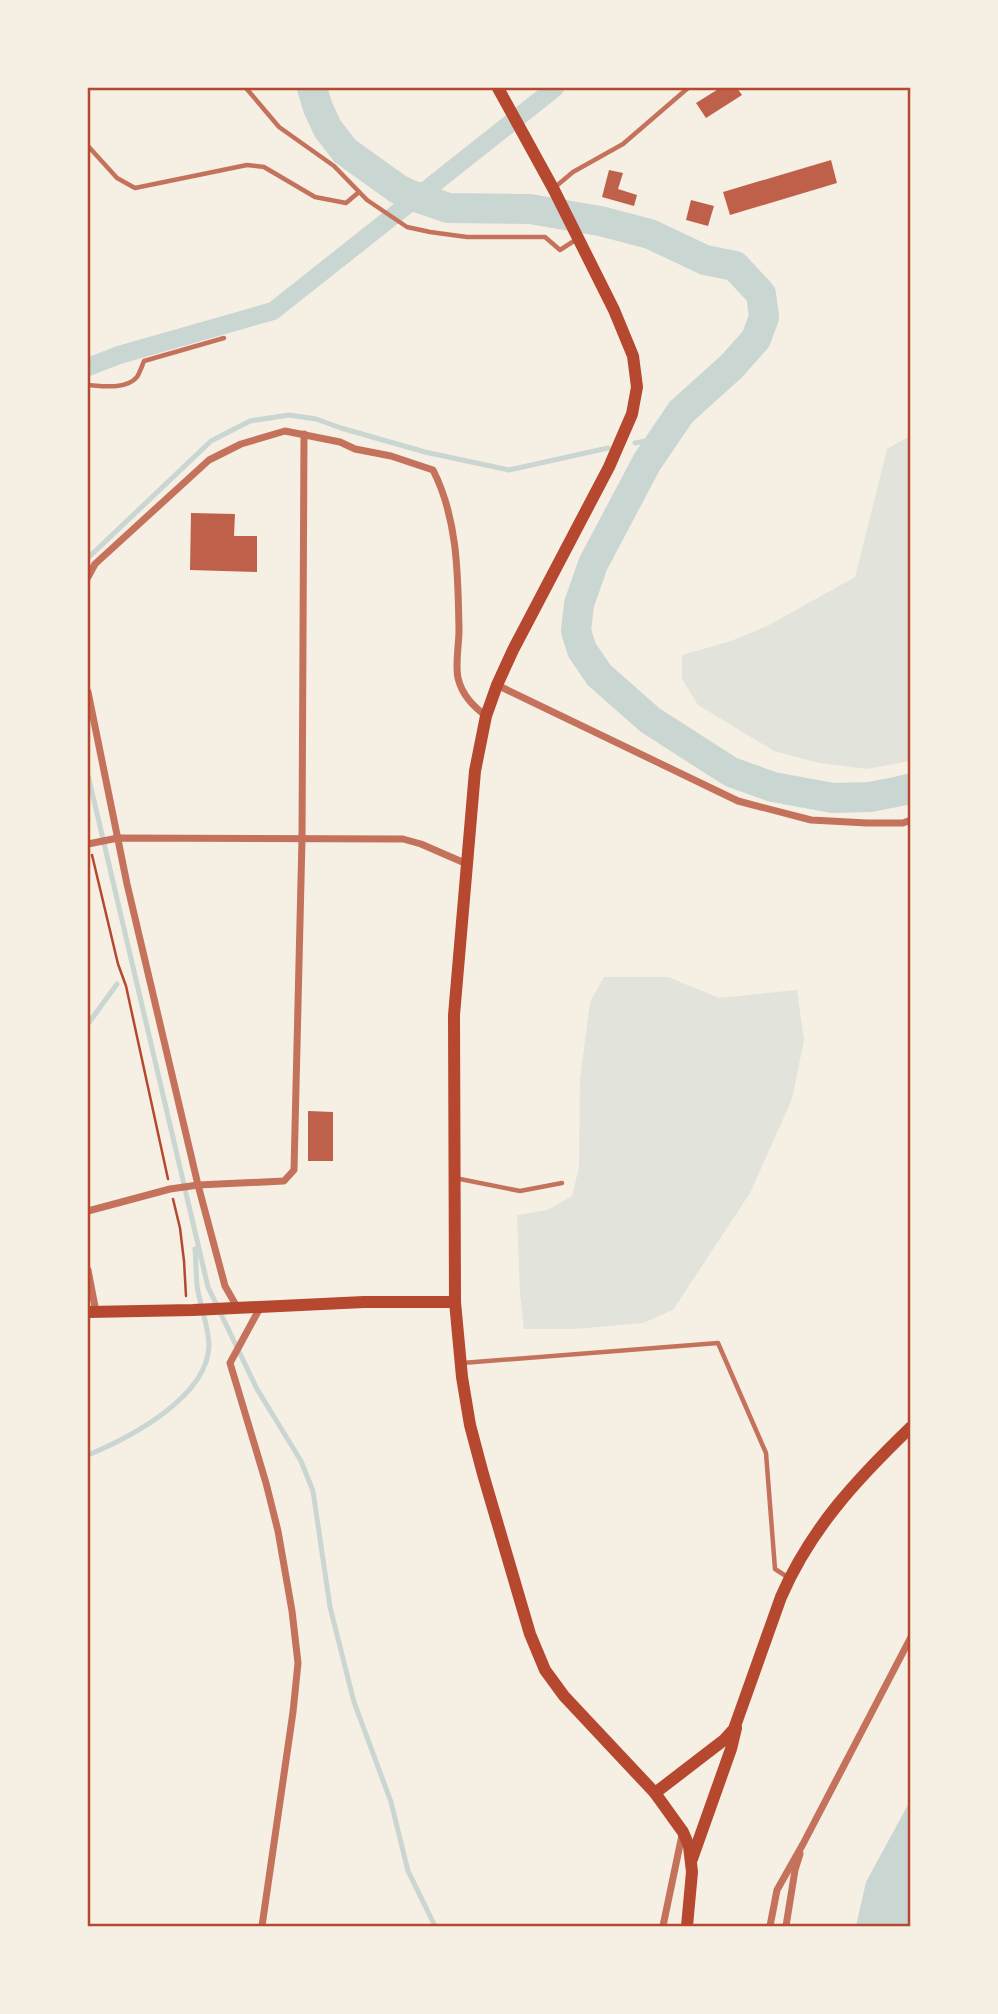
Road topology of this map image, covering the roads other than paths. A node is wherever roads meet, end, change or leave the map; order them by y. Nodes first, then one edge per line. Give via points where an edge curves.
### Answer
1 (246, 88) edge
2 (498, 88) edge
3 (688, 88) edge
4 (88, 146) edge
5 (553, 190) junction
6 (359, 192) junction
7 (578, 238) junction
8 (224, 338) dead end
9 (88, 385) edge
10 (304, 434) junction
11 (88, 577) edge
12 (497, 685) junction
13 (88, 692) edge
14 (486, 716) junction
15 (911, 820) edge
16 (116, 839) junction
17 (302, 839) junction
18 (90, 843) edge
19 (467, 864) junction
20 (454, 1178) junction
21 (562, 1183) dead end
22 (196, 1185) junction
23 (88, 1212) edge
24 (88, 1270) edge
25 (454, 1302) junction
26 (261, 1306) junction
27 (234, 1307) junction
28 (92, 1312) edge
29 (461, 1363) junction
30 (911, 1427) edge
31 (790, 1578) junction
32 (911, 1637) edge
33 (738, 1721) junction
34 (655, 1793) junction
35 (683, 1832) junction
36 (803, 1844) junction
37 (692, 1859) junction
38 (262, 1927) edge
39 (663, 1927) edge
40 (687, 1927) edge
41 (770, 1927) edge
42 (786, 1927) edge

1 - 6 lane via 279,127 334,166
2 - 5 main road
3 - 5 lane via 623,144 573,172
4 - 6 lane via 117,178 135,188 247,165 264,167 315,197 346,203
5 - 7 main road
6 - 7 lane via 407,227 430,232 545,237 560,250
7 - 12 main road via 633,356 637,387 632,414 609,467
8 - 9 lane via 144,361 128,384
10 - 11 street via 285,431 241,444 209,460 95,564
10 - 14 street via 433,470 444,491 453,536 458,677 467,700
10 - 17 street
12 - 14 main road
12 - 15 street via 738,801 811,820
13 - 16 street
14 - 19 main road via 475,771
16 - 17 street
16 - 18 street
16 - 22 street
17 - 19 street via 402,839
17 - 22 street via 294,1170 284,1181
19 - 20 main road via 454,1015
20 - 21 lane via 520,1191
20 - 25 main road
22 - 23 street
22 - 27 street
24 - 28 street
25 - 26 main road
25 - 29 main road
26 - 27 main road
26 - 38 street via 230,1363 278,1531 298,1663
27 - 28 main road
29 - 31 lane via 718,1343 766,1453 775,1569
29 - 34 main road via 483,1474 545,1670
30 - 31 main road via 840,1500
31 - 33 main road
32 - 36 street
33 - 34 main road via 724,1740
33 - 37 main road
34 - 35 main road
35 - 37 main road
35 - 39 street
36 - 41 street via 777,1890
36 - 42 street
37 - 40 main road

